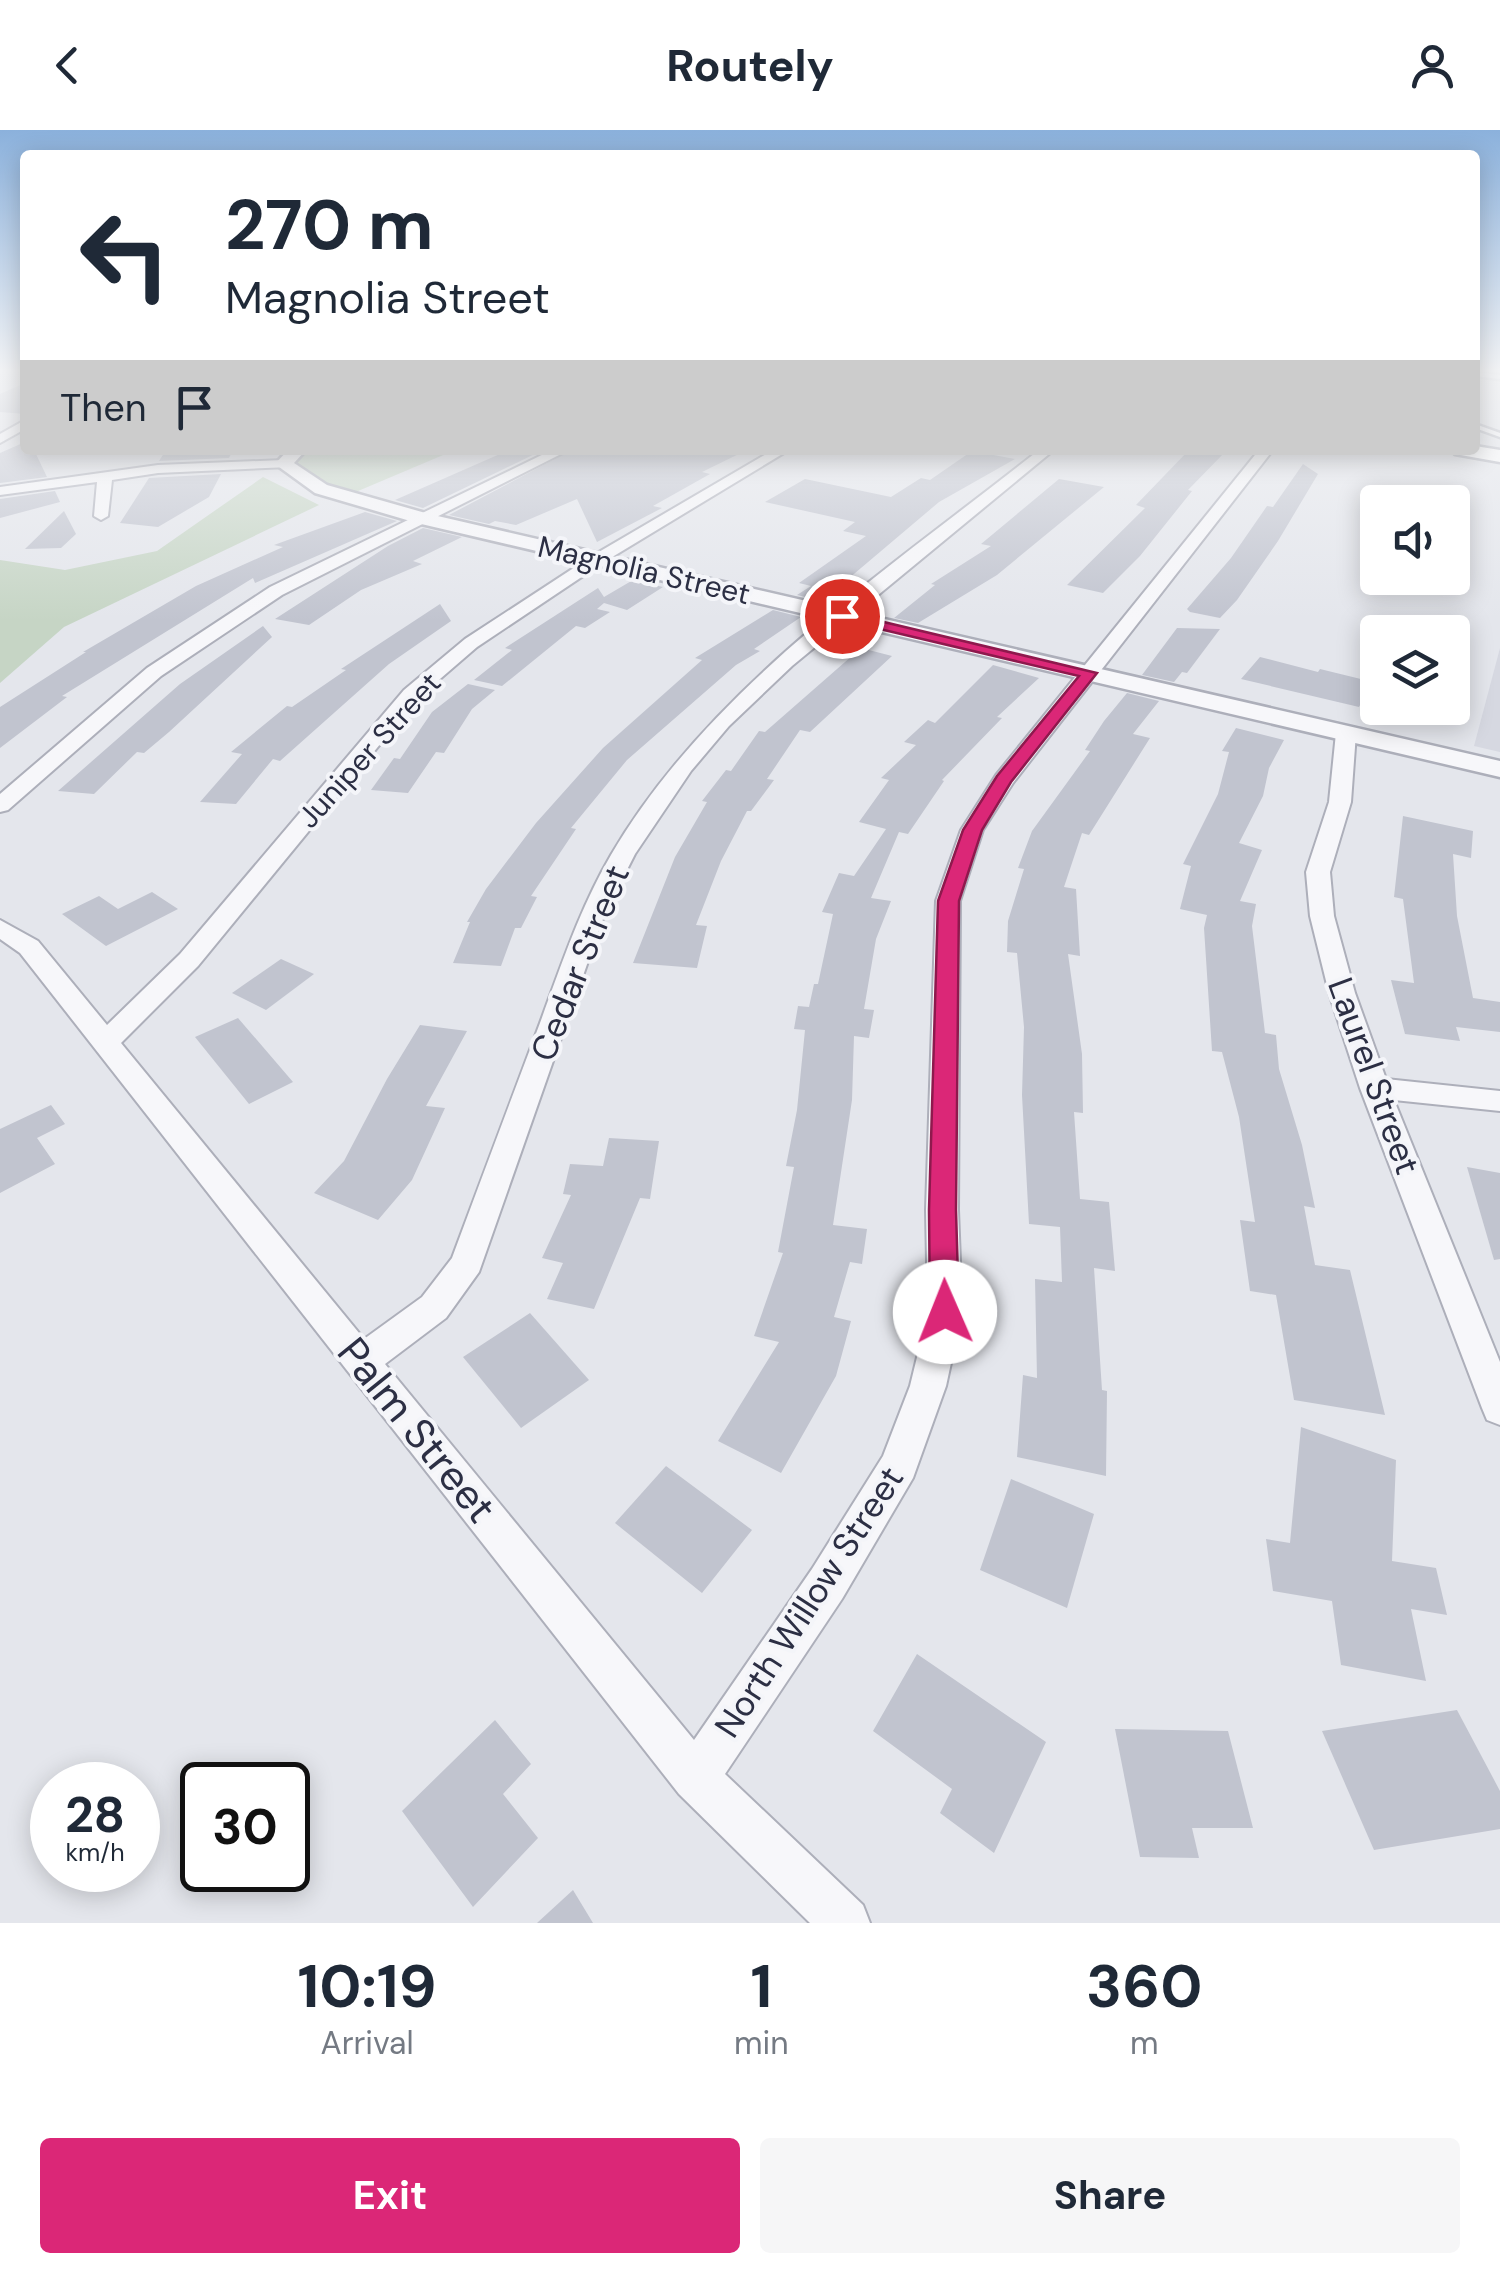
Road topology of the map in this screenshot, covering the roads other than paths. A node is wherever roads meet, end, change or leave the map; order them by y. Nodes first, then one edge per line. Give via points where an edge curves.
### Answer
1 (173, 455) edge
2 (552, 455) edge
3 (774, 455) edge
4 (1040, 455) edge
5 (1262, 455) edge
6 (291, 457) edge
7 (158, 469) junction
8 (105, 475) junction
9 (0, 490) edge
10 (100, 516) dead end
11 (424, 519) junction
12 (598, 559) junction
13 (842, 616) junction
14 (1089, 673) junction
15 (1346, 733) junction
16 (1500, 769) edge
17 (0, 804) edge
18 (0, 928) edge
19 (105, 1042) junction
20 (1375, 1088) junction
21 (1500, 1102) edge
22 (362, 1360) junction
23 (1500, 1408) edge
24 (695, 1778) junction
25 (845, 1923) edge

1 - 7 street
2 - 11 street
3 - 12 street, Juniper Street
4 - 13 street, Cedar Street
5 - 14 street, North Willow Street
6 - 7 street
6 - 11 street, Magnolia Street via 320,489
7 - 8 street
8 - 9 street
8 - 10 street
11 - 12 street, Magnolia Street
11 - 17 street via 276,591 154,672
12 - 13 street, Magnolia Street
12 - 19 street, Juniper Street via 471,643 411,694 190,960
13 - 14 street, Magnolia Street
13 - 22 street, Cedar Street via 722,722 623,854 594,914 468,1262 436,1310
14 - 15 street, Magnolia Street
14 - 24 street, North Willow Street via 972,830 948,901 945,1312 928,1386 899,1466
15 - 16 street, Magnolia Street
15 - 20 street, Laurel Street via 1340,802 1318,872 1342,993
18 - 19 street, Palm Street via 28,947
19 - 22 street, Palm Street
20 - 21 street
20 - 23 street, Laurel Street
22 - 24 street, Palm Street
24 - 25 street, Palm Street

